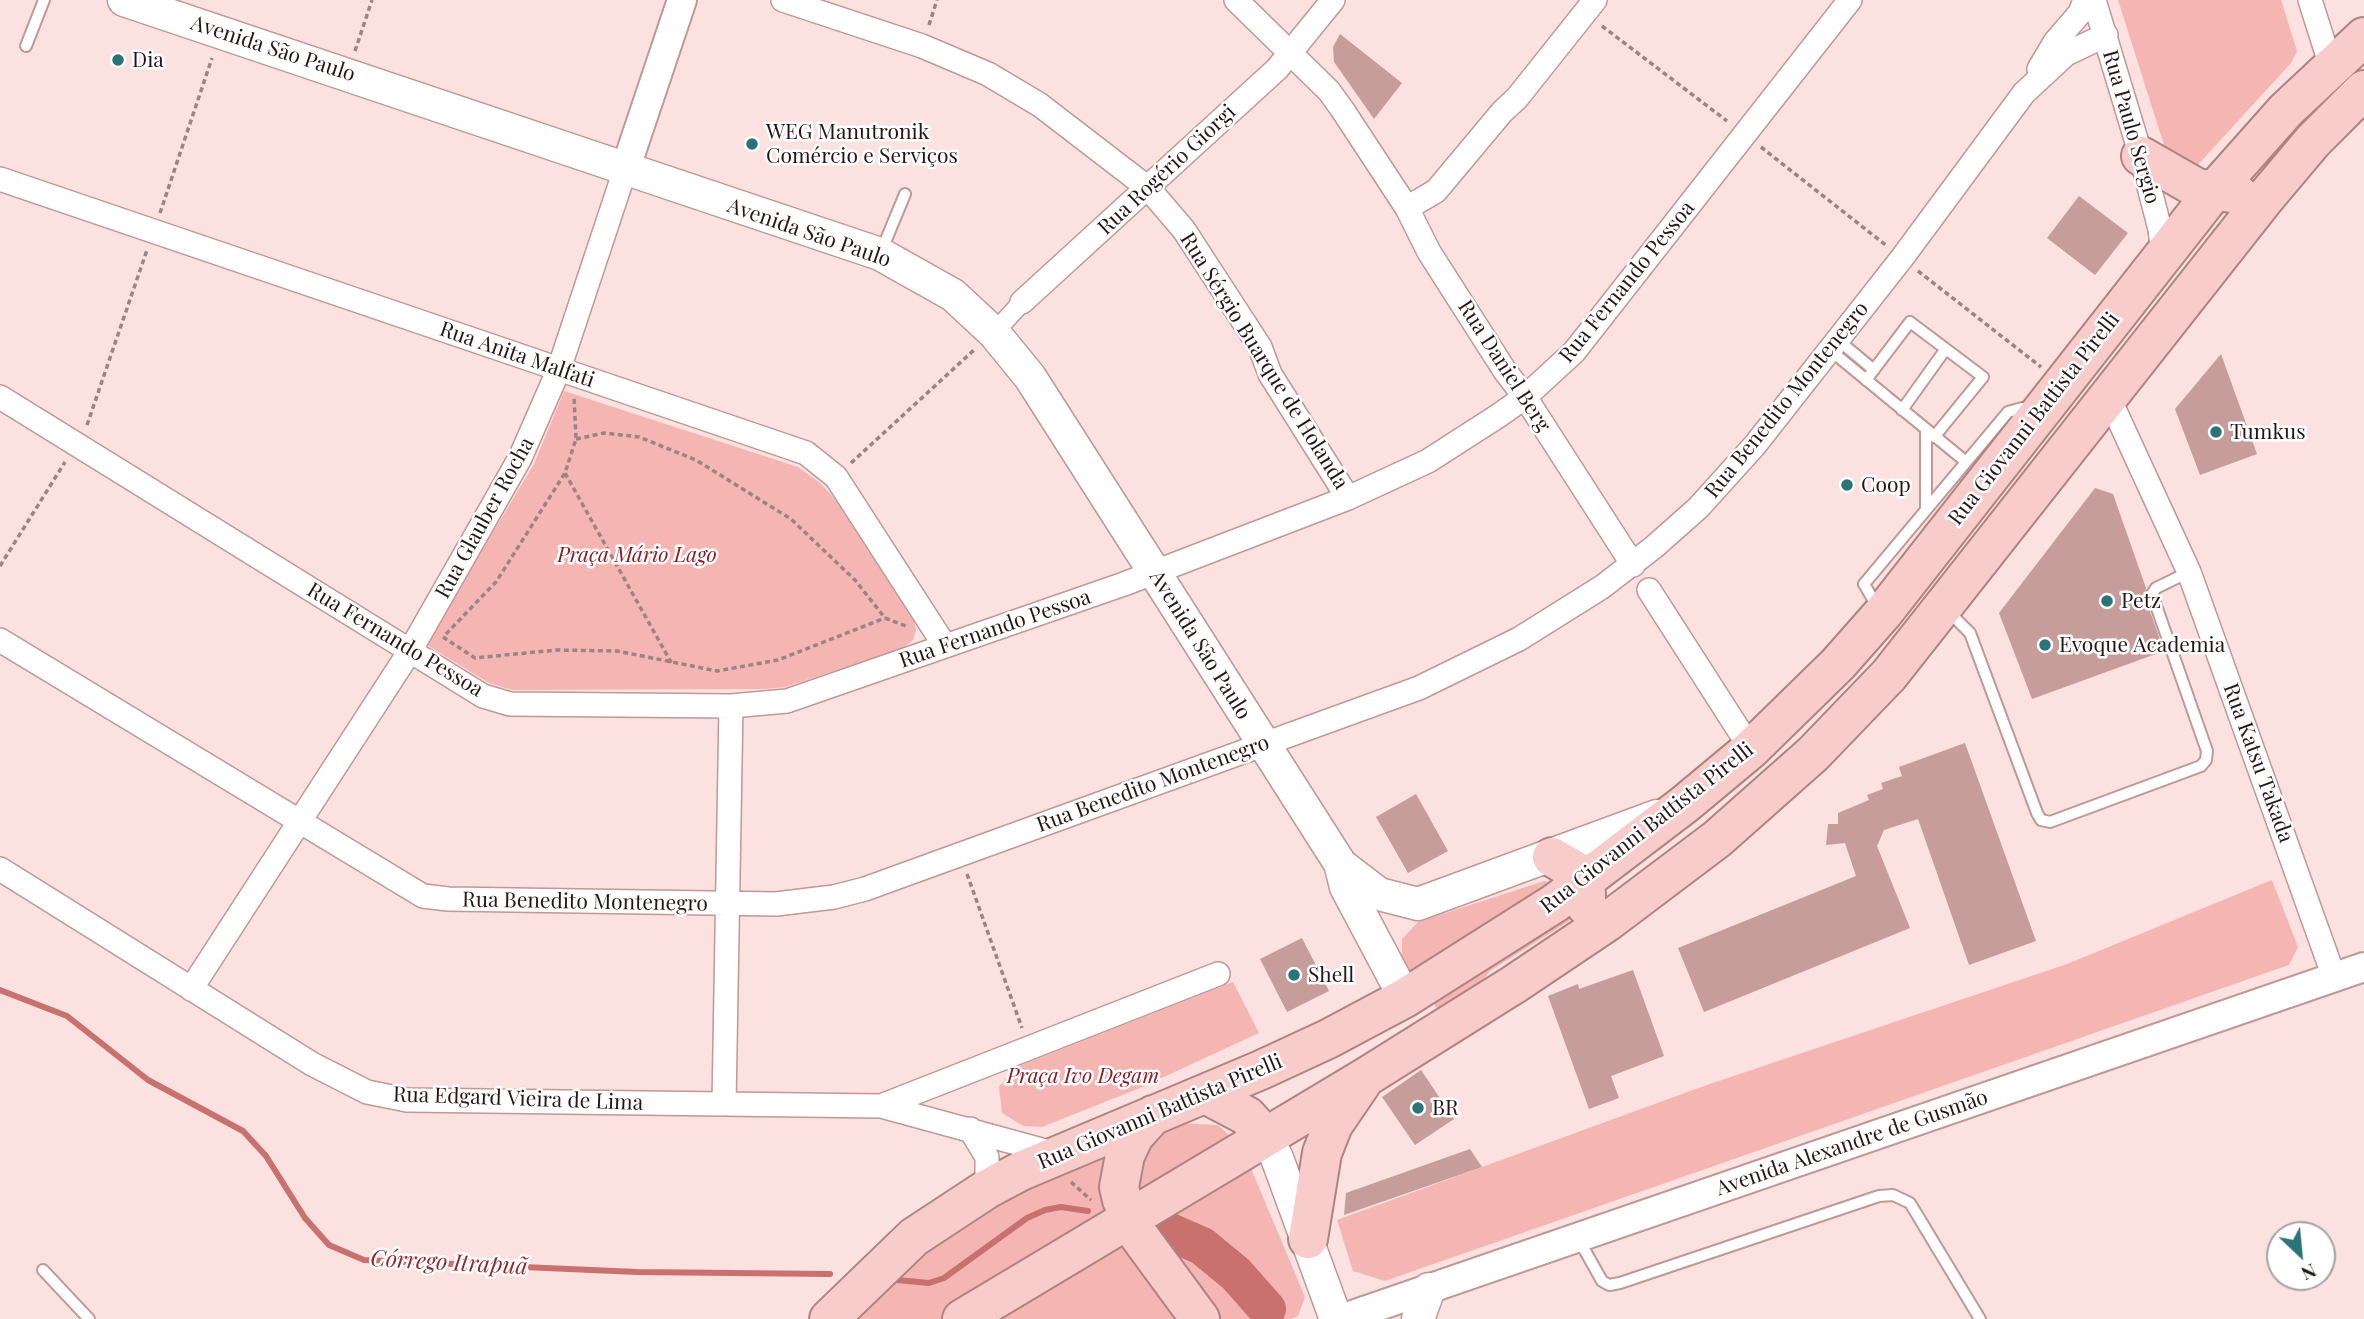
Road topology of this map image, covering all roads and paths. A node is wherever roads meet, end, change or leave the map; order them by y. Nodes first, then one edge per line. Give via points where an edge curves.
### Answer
1 (44, 0) edge
2 (124, 0) edge
3 (373, 0) edge
4 (682, 0) edge
5 (783, 0) edge
6 (937, 0) edge
7 (1236, 0) edge
8 (1333, 0) edge
9 (1850, 0) edge
10 (2085, 0) edge
11 (2094, 0) edge
12 (2310, 0) edge
13 (1590, 6) edge
14 (221, 33) junction
15 (2106, 35) junction
16 (2364, 37) edge
17 (26, 46) dead end
18 (922, 46) junction
19 (1291, 52) junction
20 (2331, 66) junction
21 (347, 73) junction
22 (2364, 90) edge
23 (2024, 93) junction
24 (1745, 135) junction
25 (2141, 156) junction
26 (625, 170) junction
27 (0, 179) edge
28 (1148, 188) junction
29 (2214, 191) junction
30 (905, 194) dead end
31 (2265, 198) junction
32 (1407, 208) junction
33 (154, 230) junction
34 (880, 254) junction
35 (2163, 255) junction
36 (1902, 258) junction
37 (1022, 302) joint
38 (994, 332) junction
39 (1834, 345) junction
40 (1945, 350) junction
41 (559, 369) junction
42 (1874, 370) junction
43 (587, 379) junction
44 (1866, 380) junction
45 (2062, 384) junction
46 (0, 397) edge
47 (1525, 397) junction
48 (2109, 398) junction
49 (1902, 410) junction
50 (2037, 416) junction
51 (1930, 433) junction
52 (576, 439) junction
53 (77, 444) junction
54 (1965, 461) junction
55 (565, 473) junction
56 (836, 477) junction
57 (1348, 498) junction
58 (1926, 510) junction
59 (1633, 565) junction
60 (0, 566) edge
61 (1154, 572) junction
62 (2189, 572) junction
63 (1649, 590) joint
64 (1942, 606) junction
65 (1883, 613) junction
66 (885, 618) junction
67 (932, 624) junction
68 (434, 631) junction
69 (0, 640) edge
70 (945, 646) junction
71 (410, 650) junction
72 (433, 664) junction
73 (672, 664) junction
74 (732, 706) junction
75 (1262, 743) junction
76 (1751, 749) junction
77 (1685, 804) junction
78 (299, 820) junction
79 (960, 855) junction
80 (1552, 857) junction
81 (1341, 865) junction
82 (0, 869) edge
83 (1583, 883) junction
84 (728, 904) junction
85 (1418, 904) junction
86 (1380, 953) junction
87 (2364, 967) edge
88 (1218, 974) dead end
89 (2334, 977) junction
90 (1513, 985) junction
91 (191, 989) junction
92 (1405, 998) junction
93 (1449, 1025) junction
94 (1030, 1048) junction
95 (1366, 1077) junction
96 (1205, 1094) junction
97 (724, 1104) junction
98 (881, 1106) junction
99 (1153, 1115) junction
100 (970, 1129) junction
101 (1266, 1137) junction
102 (1054, 1157) junction
103 (987, 1189) junction
104 (1125, 1208) junction
105 (1578, 1237) junction
106 (1308, 1238) junction
107 (43, 1270) dead end
108 (1429, 1289) junction
109 (89, 1319) edge
110 (829, 1319) edge
111 (962, 1319) edge
112 (1200, 1319) edge
113 (1339, 1319) edge
114 (1418, 1319) edge
115 (1980, 1319) edge

1 - 17 lane
2 - 14 main road, Avenida São Paulo
3 - 21 path
4 - 26 street, Rua Glauber Rocha
5 - 18 street, Rua Sérgio Buarque de Holanda
6 - 18 path
7 - 19 street, Rua Daniel Berg
8 - 19 street, Rua Rogério Giorgi
9 - 24 street, Rua Fernando Pessoa
10 - 23 street
11 - 15 street, Rua Paulo Sergio
12 - 20 street
13 - 24 path
13 - 32 street via 1436,191
14 - 21 main road, Avenida São Paulo
14 - 33 path
15 - 23 street, Rua Benedito Montenegro via 2066,54
15 - 25 street, Rua Paulo Sergio
16 - 20 highway, Rua Giovanni Battista Pirelli
18 - 28 street, Rua Sérgio Buarque de Holanda via 988,74 1040,105
19 - 28 street, Rua Rogério Giorgi
19 - 32 street, Rua Daniel Berg via 1329,91
20 - 29 highway, Rua Giovanni Battista Pirelli
21 - 26 main road, Avenida São Paulo
22 - 31 highway, Rua Giovanni Battista Pirelli
23 - 36 street, Rua Benedito Montenegro
24 - 36 path
24 - 47 street, Rua Fernando Pessoa via 1574,352
25 - 29 highway via 2177,179
25 - 35 street, Rua Paulo Sergio
26 - 34 main road, Avenida São Paulo
26 - 41 street, Rua Glauber Rocha
27 - 33 street, Rua Anita Malfati
28 - 37 street, Rua Rogério Giorgi
28 - 57 street, Rua Sérgio Buarque de Holanda via 1184,230 1260,347 1270,374
29 - 31 highway
29 - 35 highway, Rua Giovanni Battista Pirelli
30 - 34 lane
31 - 48 highway, Rua Giovanni Battista Pirelli
32 - 47 street, Rua Daniel Berg via 1429,251
33 - 41 street, Rua Anita Malfati
33 - 53 path via 91,417
34 - 38 main road, Avenida São Paulo via 953,295
35 - 45 highway, Rua Giovanni Battista Pirelli
36 - 39 street, Rua Benedito Montenegro
36 - 45 path
37 - 38 street, Rua Rogério Giorgi
38 - 56 path
38 - 61 main road, Avenida São Paulo via 1030,377
39 - 42 lane
39 - 44 lane
39 - 59 street, Rua Benedito Montenegro via 1706,499
40 - 42 lane via 1910,322
40 - 49 lane
40 - 51 lane via 1983,377
41 - 43 street, Rua Anita Malfati
41 - 68 street, Rua Glauber Rocha
42 - 44 lane
43 - 52 path via 573,392
43 - 56 street, Rua Anita Malfati via 806,453
44 - 49 lane
45 - 50 highway, Rua Giovanni Battista Pirelli
46 - 53 street, Rua Fernando Pessoa
47 - 57 street, Rua Fernando Pessoa via 1428,461
47 - 59 street, Rua Daniel Berg
48 - 62 street, Rua Katsu Takada
48 - 64 highway, Rua Giovanni Battista Pirelli
49 - 51 lane
50 - 54 lane via 2014,408
50 - 65 highway, Rua Giovanni Battista Pirelli
51 - 54 lane
51 - 58 lane
52 - 55 path
52 - 66 path via 604,433 639,437 696,460 791,519 855,580
53 - 60 path
53 - 71 street, Rua Fernando Pessoa
54 - 58 lane
55 - 68 path via 496,582
55 - 73 path
56 - 67 street, Rua Anita Malfati
57 - 61 street, Rua Fernando Pessoa
58 - 65 lane via 1864,584
59 - 63 street, Rua Daniel Berg
59 - 75 street, Rua Benedito Montenegro via 1476,662 1419,688
61 - 70 street, Rua Fernando Pessoa
61 - 75 main road, Avenida São Paulo
62 - 64 lane via 2152,594 2207,751 2206,760 2201,766 2050,822 2037,813 1970,633
62 - 89 street, Rua Katsu Takada
63 - 76 street, Rua Daniel Berg
64 - 90 highway, Rua Giovanni Battista Pirelli via 1866,700 1761,800 1680,868
65 - 76 highway, Rua Giovanni Battista Pirelli
66 - 67 path via 916,630
66 - 73 path via 808,650 747,668 718,671
67 - 70 street, Rua Anita Malfati
68 - 71 street, Rua Glauber Rocha
68 - 72 path
68 - 73 path via 475,658 556,650 617,651
69 - 78 street, Rua Benedito Montenegro
70 - 74 street, Rua Fernando Pessoa via 788,701
71 - 72 street, Rua Fernando Pessoa
71 - 78 street, Rua Glauber Rocha
72 - 74 street, Rua Fernando Pessoa via 483,696 510,704
74 - 84 street
75 - 79 street, Rua Benedito Montenegro
75 - 81 main road, Avenida São Paulo
76 - 77 highway, Rua Giovanni Battista Pirelli
77 - 80 main road
77 - 83 highway, Rua Giovanni Battista Pirelli
78 - 84 street, Rua Benedito Montenegro via 423,896
78 - 91 street, Rua Glauber Rocha
79 - 84 street, Rua Benedito Montenegro via 834,897
79 - 94 path
80 - 83 highway via 1576,871
80 - 85 main road
81 - 85 main road, Avenida São Paulo via 1379,894
81 - 86 main road, Avenida São Paulo via 1346,887
82 - 91 street, Rua Edgard Vieira de Lima
83 - 90 highway via 1585,910 1576,922 1533,951
83 - 92 highway, Rua Giovanni Battista Pirelli
84 - 97 street
85 - 86 main road
86 - 92 main road, Avenida São Paulo
87 - 89 street, Avenida Alexandre de Gusmão
88 - 94 street
89 - 105 street, Avenida Alexandre de Gusmão
90 - 93 highway, Rua Giovanni Battista Pirelli
91 - 97 street, Rua Edgard Vieira de Lima via 312,1064 367,1092 407,1100
92 - 93 highway via 1423,1014
92 - 96 highway, Rua Giovanni Battista Pirelli via 1328,1040
93 - 95 highway, Rua Giovanni Battista Pirelli
94 - 98 street
95 - 101 highway, Rua Giovanni Battista Pirelli
95 - 106 highway via 1328,1136
96 - 99 highway, Rua Giovanni Battista Pirelli
96 - 101 highway via 1229,1103
97 - 98 street, Rua Edgard Vieira de Lima
98 - 100 street, Rua Edgard Vieira de Lima
99 - 102 highway, Rua Giovanni Battista Pirelli
99 - 104 highway via 1134,1136 1125,1156 1119,1187
100 - 102 street, Rua Edgard Vieira de Lima
100 - 103 street via 987,1157
101 - 104 highway, Rua Giovanni Battista Pirelli
101 - 106 main road
102 - 103 highway, Rua Giovanni Battista Pirelli
102 - 104 path via 1093,1202
103 - 110 highway, Rua Giovanni Battista Pirelli via 914,1237
104 - 111 highway, Rua Giovanni Battista Pirelli
104 - 112 highway
105 - 108 street, Avenida Alexandre de Gusmão
105 - 115 lane via 1602,1281 1609,1285 1879,1196 1894,1195 1910,1203
106 - 113 main road
107 - 109 lane
108 - 113 street, Avenida Alexandre de Gusmão
108 - 114 main road

